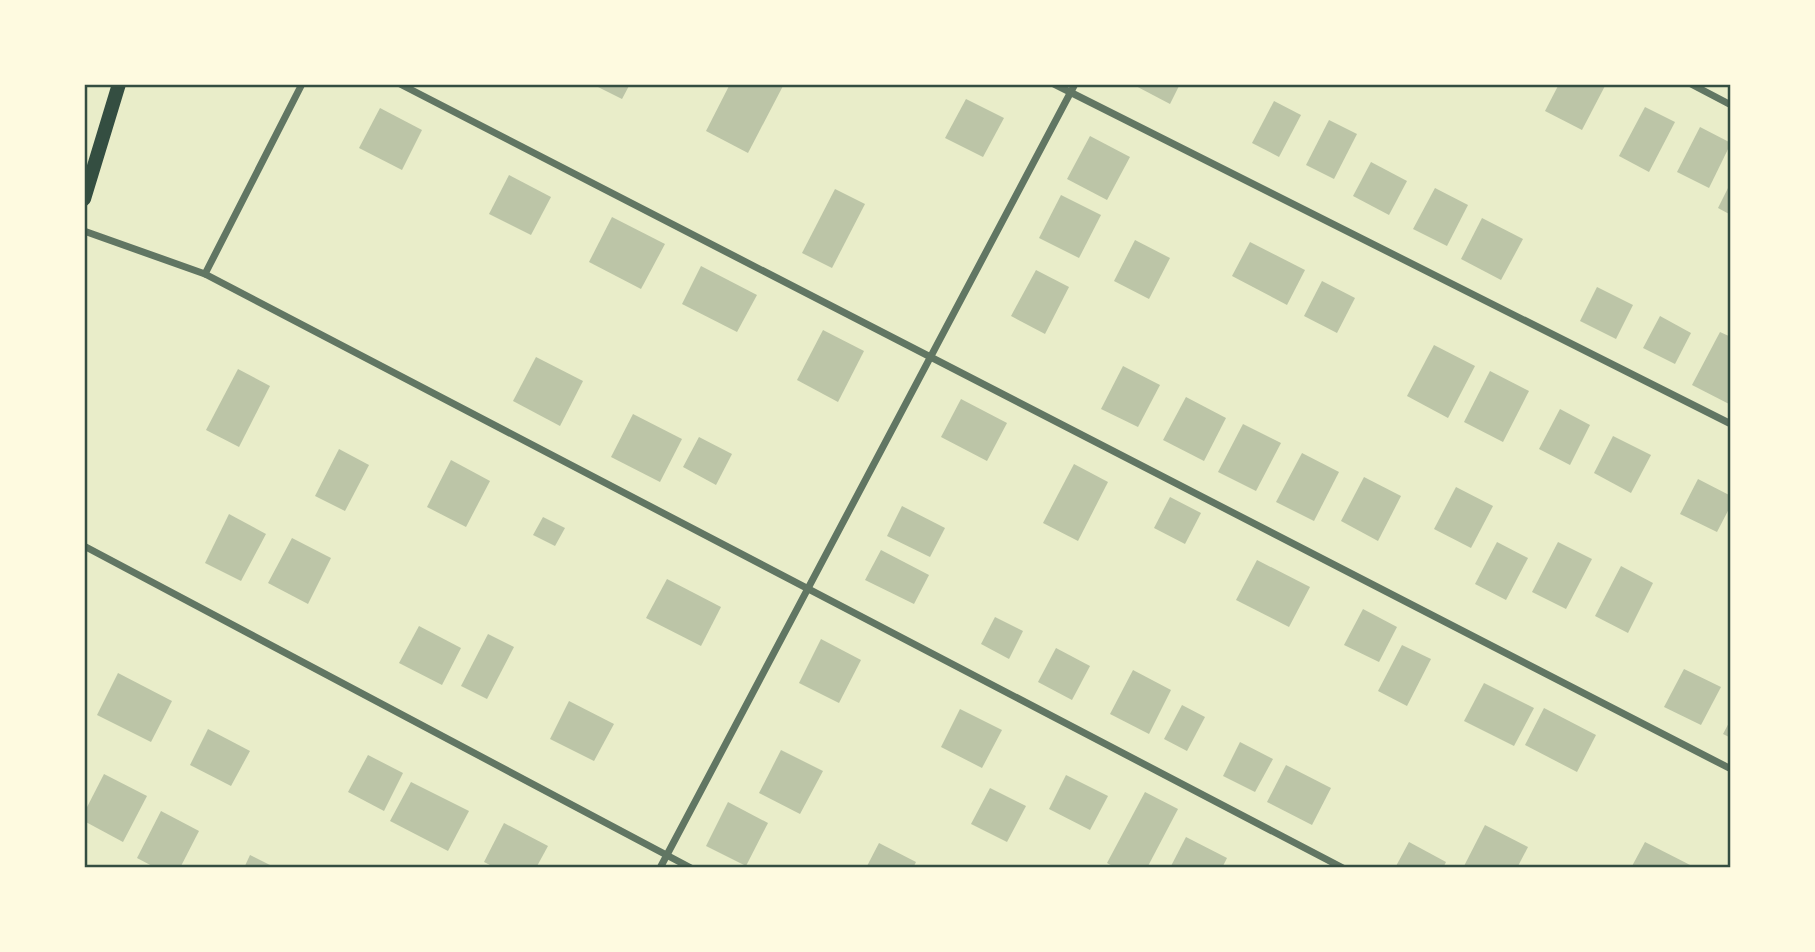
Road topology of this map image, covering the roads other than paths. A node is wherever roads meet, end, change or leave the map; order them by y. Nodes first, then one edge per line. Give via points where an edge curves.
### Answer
1 (119, 84) edge
2 (302, 84) edge
3 (400, 84) edge
4 (1054, 84) edge
5 (1075, 84) edge
6 (1691, 84) edge
7 (1070, 93) junction
8 (1731, 104) edge
9 (84, 199) edge
10 (84, 231) edge
11 (205, 274) junction
12 (932, 357) junction
13 (1731, 424) edge
14 (84, 546) edge
15 (807, 589) junction
16 (1731, 769) edge
17 (666, 856) junction
18 (660, 868) edge
19 (691, 868) edge
20 (1343, 868) edge

1 - 9 main road
2 - 11 street
3 - 12 street
4 - 7 street
5 - 7 street
6 - 8 street
7 - 12 street
7 - 13 street
10 - 11 street
11 - 15 street
12 - 15 street
12 - 16 street
14 - 17 street
15 - 17 street
15 - 20 street
17 - 18 street
17 - 19 street

